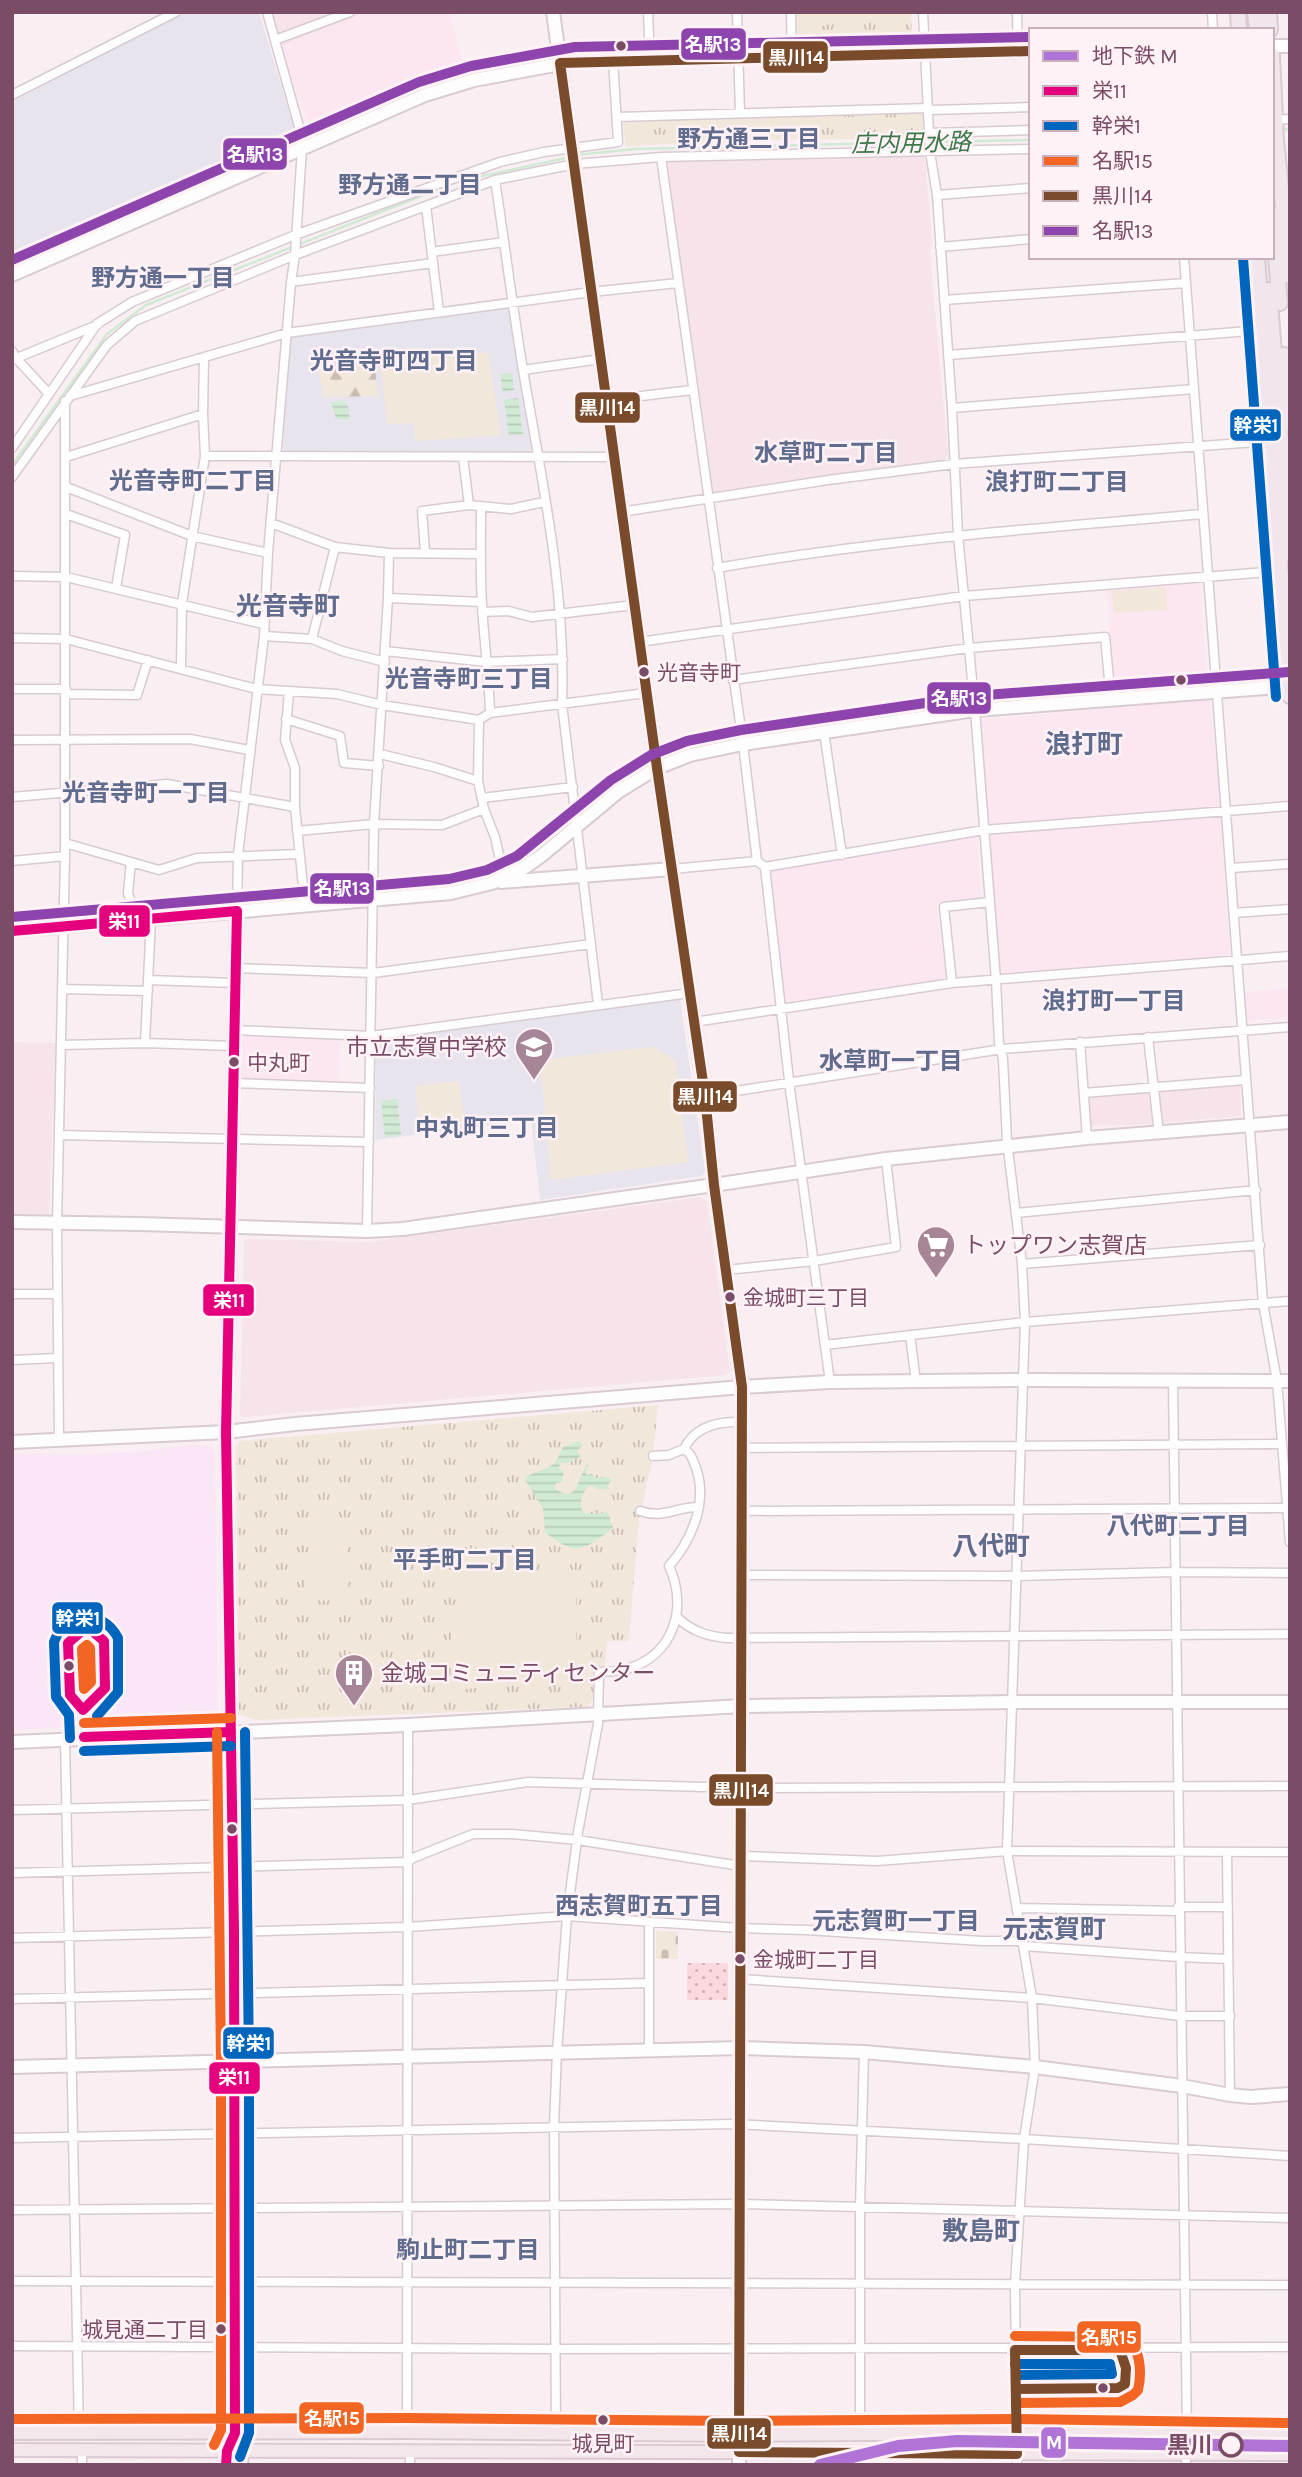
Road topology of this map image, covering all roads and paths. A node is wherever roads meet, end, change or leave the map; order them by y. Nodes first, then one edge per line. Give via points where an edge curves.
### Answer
1 (176, 12) edge
2 (267, 12) edge
3 (350, 12) edge
4 (553, 12) edge
5 (648, 12) edge
6 (737, 12) edge
7 (790, 12) edge
8 (923, 12) edge
9 (1017, 12) edge
10 (275, 40) junction
11 (1025, 51) edge
12 (926, 55) junction
13 (738, 57) junction
14 (792, 57) junction
15 (613, 60) junction
16 (650, 60) junction
17 (560, 63) junction
18 (1274, 73) edge
19 (13, 94) edge
20 (1029, 107) edge
21 (929, 109) junction
22 (740, 113) junction
23 (617, 117) junction
24 (1279, 119) edge
25 (1029, 130) edge
26 (929, 134) junction
27 (1279, 140) edge
28 (302, 148) junction
29 (573, 148) junction
30 (1029, 149) edge
31 (930, 150) junction
32 (661, 157) junction
33 (575, 164) junction
34 (495, 180) junction
35 (1029, 188) edge
36 (937, 195) junction
37 (426, 206) junction
38 (295, 237) junction
39 (1274, 237) edge
40 (1029, 239) edge
41 (504, 242) junction
42 (940, 247) junction
43 (295, 252) junction
44 (432, 252) junction
45 (1184, 259) edge
46 (1257, 259) edge
47 (1267, 259) edge
48 (433, 263) junction
49 (1289, 265) edge
50 (12, 275) edge
51 (1290, 276) edge
52 (291, 282) junction
53 (678, 283) junction
54 (1186, 283) junction
55 (591, 292) junction
56 (944, 300) junction
57 (513, 303) junction
58 (439, 312) junction
59 (97, 324) junction
60 (1262, 330) junction
61 (286, 333) junction
62 (1190, 337) junction
63 (948, 355) junction
64 (13, 356) edge
65 (204, 358) junction
66 (601, 359) junction
67 (523, 370) junction
68 (1194, 389) junction
69 (692, 390) junction
70 (49, 394) junction
71 (67, 399) junction
72 (607, 400) junction
73 (952, 408) junction
74 (203, 414) junction
75 (1290, 424) edge
76 (1270, 441) junction
77 (1198, 445) junction
78 (12, 448) edge
79 (205, 456) junction
80 (66, 457) junction
81 (463, 457) junction
82 (538, 457) junction
83 (614, 457) junction
84 (277, 458) junction
85 (954, 464) junction
86 (12, 477) edge
87 (66, 487) junction
88 (708, 500) junction
89 (544, 502) junction
90 (469, 505) junction
91 (481, 506) junction
92 (621, 512) junction
93 (66, 514) junction
94 (1203, 514) junction
95 (271, 523) junction
96 (958, 535) junction
97 (192, 536) junction
98 (335, 547) junction
99 (425, 552) junction
100 (268, 553) junction
101 (389, 553) junction
102 (481, 554) junction
103 (1290, 554) edge
104 (717, 568) junction
105 (1280, 571) junction
106 (1206, 575) junction
107 (12, 576) edge
108 (66, 577) junction
109 (116, 588) junction
110 (964, 596) junction
111 (388, 598) junction
112 (482, 602) junction
113 (182, 603) junction
114 (634, 605) junction
115 (482, 612) junction
116 (561, 614) junction
117 (263, 624) junction
118 (726, 630) junction
119 (264, 636) junction
120 (12, 638) edge
121 (66, 639) junction
122 (312, 639) junction
123 (639, 642) junction
124 (969, 648) junction
125 (386, 651) junction
126 (563, 659) junction
127 (148, 660) junction
128 (385, 662) junction
129 (485, 662) junction
130 (181, 668) junction
131 (733, 680) junction
132 (1289, 686) edge
133 (12, 689) edge
134 (256, 689) junction
135 (66, 692) junction
136 (289, 692) junction
137 (1215, 692) junction
138 (646, 693) junction
139 (1290, 696) edge
140 (1111, 700) junction
141 (562, 704) junction
142 (382, 705) junction
143 (975, 710) junction
144 (490, 713) junction
145 (286, 719) junction
146 (479, 720) junction
147 (824, 732) junction
148 (12, 740) edge
149 (66, 740) junction
150 (743, 744) junction
151 (249, 750) junction
152 (380, 754) junction
153 (379, 766) junction
154 (657, 768) junction
155 (478, 781) junction
156 (573, 787) junction
157 (66, 794) junction
158 (12, 797) edge
159 (244, 797) junction
160 (482, 798) junction
161 (1290, 806) edge
162 (295, 807) junction
163 (484, 809) junction
164 (1227, 810) junction
165 (374, 824) junction
166 (576, 827) junction
167 (297, 831) junction
168 (984, 831) junction
169 (65, 843) junction
170 (299, 854) junction
171 (238, 855) junction
172 (842, 855) junction
173 (65, 856) junction
174 (12, 861) edge
175 (757, 861) junction
176 (131, 862) junction
177 (1290, 864) edge
178 (765, 867) junction
179 (1231, 868) junction
180 (672, 869) junction
181 (582, 877) junction
182 (498, 881) junction
183 (375, 900) junction
184 (989, 902) junction
185 (304, 906) junction
186 (1290, 909) edge
187 (237, 911) junction
188 (1234, 913) junction
189 (151, 919) junction
190 (137, 920) junction
191 (64, 926) junction
192 (12, 930) edge
193 (591, 944) junction
194 (1290, 956) edge
195 (1237, 960) junction
196 (236, 968) junction
197 (373, 973) junction
198 (148, 980) junction
199 (996, 980) junction
200 (236, 983) junction
201 (952, 983) junction
202 (63, 989) junction
203 (148, 991) junction
204 (690, 993) junction
205 (598, 1004) junction
206 (781, 1008) junction
207 (694, 1022) junction
208 (1290, 1027) edge
209 (234, 1030) junction
210 (1242, 1031) junction
211 (371, 1036) junction
212 (1148, 1037) junction
213 (1080, 1042) junction
214 (145, 1043) junction
215 (61, 1045) junction
216 (234, 1046) junction
217 (1002, 1049) junction
218 (1245, 1080) junction
219 (233, 1083) junction
220 (789, 1084) junction
221 (1153, 1087) junction
222 (370, 1088) junction
223 (1084, 1093) junction
224 (705, 1096) junction
225 (1290, 1122) edge
226 (1249, 1126) junction
227 (1158, 1134) junction
228 (59, 1135) junction
229 (1087, 1138) junction
230 (231, 1139) junction
231 (369, 1142) junction
232 (1007, 1147) junction
233 (886, 1158) junction
234 (801, 1171) junction
235 (714, 1185) junction
236 (1256, 1190) junction
237 (1016, 1213) junction
238 (12, 1222) edge
239 (57, 1223) junction
240 (229, 1228) junction
241 (367, 1231) junction
242 (1260, 1245) junction
243 (814, 1261) junction
244 (1022, 1264) junction
245 (726, 1270) junction
246 (12, 1294) edge
247 (57, 1294) junction
248 (1290, 1301) edge
249 (1263, 1303) junction
250 (1025, 1322) junction
251 (910, 1335) junction
252 (825, 1345) junction
253 (57, 1358) junction
254 (12, 1360) edge
255 (1024, 1380) junction
256 (1283, 1381) edge
257 (830, 1382) junction
258 (916, 1382) junction
259 (1173, 1382) junction
260 (742, 1387) junction
261 (736, 1422) dead end
262 (226, 1432) junction
263 (59, 1441) junction
264 (12, 1442) edge
265 (1282, 1444) junction
266 (1174, 1445) junction
267 (1021, 1446) junction
268 (742, 1448) junction
269 (684, 1449) junction
270 (653, 1456) dead end
271 (698, 1507) junction
272 (1289, 1508) edge
273 (1173, 1509) junction
274 (1019, 1510) junction
275 (640, 1511) dead end
276 (741, 1511) junction
277 (1290, 1542) edge
278 (1174, 1572) junction
279 (1290, 1573) edge
280 (741, 1575) junction
281 (1016, 1576) junction
282 (677, 1617) junction
283 (1290, 1634) edge
284 (1175, 1635) junction
285 (1016, 1636) junction
286 (741, 1638) junction
287 (1013, 1702) junction
288 (1290, 1702) edge
289 (1176, 1703) junction
290 (742, 1706) junction
291 (598, 1715) junction
292 (408, 1725) junction
293 (231, 1732) junction
294 (65, 1738) junction
295 (12, 1742) edge
296 (587, 1784) junction
297 (1290, 1786) edge
298 (1009, 1787) junction
299 (1178, 1787) junction
300 (741, 1788) junction
301 (408, 1800) junction
302 (232, 1804) junction
303 (66, 1809) junction
304 (12, 1810) edge
305 (578, 1840) junction
306 (1178, 1851) junction
307 (1007, 1852) junction
308 (1227, 1852) junction
309 (1290, 1852) edge
310 (740, 1861) junction
311 (408, 1863) junction
312 (233, 1868) junction
313 (68, 1872) junction
314 (12, 1873) edge
315 (1228, 1907) junction
316 (1017, 1908) junction
317 (1178, 1909) junction
318 (567, 1916) junction
319 (649, 1923) junction
320 (408, 1927) junction
321 (740, 1928) junction
322 (234, 1931) junction
323 (69, 1936) junction
324 (12, 1938) edge
325 (1024, 1944) junction
326 (1179, 1958) junction
327 (1228, 1959) junction
328 (740, 1979) junction
329 (649, 1983) junction
330 (561, 1985) junction
331 (408, 1989) junction
332 (234, 1994) junction
333 (71, 1998) junction
334 (1032, 1998) junction
335 (12, 1999) edge
336 (1180, 2016) junction
337 (1230, 2016) junction
338 (741, 2048) junction
339 (649, 2050) junction
340 (557, 2052) junction
341 (864, 2052) junction
342 (408, 2057) junction
343 (235, 2062) junction
344 (72, 2065) junction
345 (12, 2067) edge
346 (1035, 2067) junction
347 (1182, 2086) junction
348 (1290, 2094) edge
349 (1230, 2095) junction
350 (740, 2125) junction
351 (554, 2126) junction
352 (408, 2131) junction
353 (861, 2132) junction
354 (235, 2135) junction
355 (74, 2137) junction
356 (12, 2138) edge
357 (1024, 2139) junction
358 (1183, 2150) junction
359 (1290, 2156) edge
360 (740, 2204) junction
361 (555, 2205) junction
362 (235, 2207) junction
363 (409, 2207) junction
364 (860, 2207) junction
365 (75, 2209) junction
366 (12, 2210) edge
367 (1021, 2211) junction
368 (1183, 2216) junction
369 (1290, 2218) edge
370 (12, 2281) edge
371 (77, 2281) junction
372 (234, 2281) junction
373 (409, 2282) junction
374 (555, 2282) junction
375 (741, 2284) junction
376 (860, 2284) junction
377 (1015, 2284) junction
378 (1185, 2285) junction
379 (1290, 2285) edge
380 (12, 2346) edge
381 (79, 2346) junction
382 (235, 2346) junction
383 (1015, 2346) junction
384 (1186, 2347) junction
385 (1290, 2347) edge
386 (407, 2348) junction
387 (740, 2348) junction
388 (555, 2349) junction
389 (860, 2349) junction
390 (79, 2432) junction
391 (407, 2432) junction
392 (556, 2432) junction
393 (12, 2433) edge
394 (235, 2433) junction
395 (860, 2434) junction
396 (1017, 2434) junction
397 (739, 2435) junction
398 (1187, 2435) junction
399 (1290, 2437) edge
400 (82, 2449) junction
401 (12, 2450) edge
402 (242, 2450) junction
403 (227, 2451) junction
404 (1290, 2454) edge
405 (410, 2458) edge
406 (553, 2458) edge
407 (739, 2458) edge
408 (858, 2459) edge
409 (1017, 2459) edge
410 (1186, 2459) edge
411 (82, 2465) edge
412 (226, 2465) edge
413 (241, 2465) edge

1 - 19 street
2 - 10 street
3 - 10 street
4 - 17 street
5 - 16 street
6 - 13 street
7 - 14 street
8 - 12 street
9 - 11 street
10 - 28 street
11 - 12 street
12 - 14 street
12 - 21 street
13 - 14 street
13 - 16 street
13 - 22 street
15 - 16 street
15 - 17 street
15 - 23 street
17 - 28 street via 425,95
17 - 29 street
18 - 24 highway
20 - 21 street
21 - 22 street
21 - 26 street
22 - 23 street
23 - 29 street via 618,142
24 - 27 highway
25 - 26 street
26 - 31 street
27 - 49 highway
28 - 38 street
28 - 50 street
29 - 33 street
29 - 38 street via 500,162
30 - 31 street
31 - 32 street
31 - 36 street
32 - 33 street
32 - 53 street
33 - 34 street
33 - 55 street
34 - 37 street
34 - 41 street
35 - 36 street
36 - 42 street
37 - 43 street
37 - 44 street
38 - 43 street
38 - 59 street via 132,302
39 - 75 highway
40 - 42 street
41 - 44 street
41 - 57 street
42 - 56 street
43 - 52 street
43 - 71 street via 135,321 107,345
44 - 48 street
45 - 54 street
46 - 60 highway
47 - 103 highway
48 - 52 street
48 - 58 street
49 - 51 highway
52 - 61 street
53 - 55 street
53 - 69 street
54 - 56 street
54 - 62 street
55 - 57 street
55 - 66 street
56 - 63 street
57 - 58 street
57 - 67 street
58 - 61 street
59 - 64 street
59 - 70 street
60 - 62 street
60 - 76 highway
61 - 65 street
61 - 84 street
62 - 63 street
62 - 68 street
63 - 73 street
64 - 70 street
65 - 71 street
65 - 74 street
66 - 67 street
66 - 72 street
67 - 82 street
68 - 73 street
68 - 77 street
69 - 72 street
69 - 88 street
70 - 78 street
71 - 80 street
71 - 86 street
72 - 83 street
73 - 85 street
74 - 79 street
74 - 80 street
76 - 77 street
76 - 105 highway
77 - 85 street
77 - 94 street
79 - 84 street
79 - 97 street
80 - 87 street
81 - 82 street
81 - 84 street
81 - 90 street
82 - 83 street
82 - 89 street
83 - 92 street
84 - 95 street
85 - 88 street
85 - 96 street
87 - 93 street
87 - 97 street
88 - 92 street
88 - 104 street
89 - 91 street via 511,509
89 - 116 street
90 - 91 street
90 - 99 street via 422,511
91 - 102 street
92 - 114 street
93 - 108 street
93 - 109 street via 125,535
94 - 96 street
94 - 106 street
95 - 98 street
95 - 100 street
96 - 104 street
96 - 110 street
97 - 100 street
97 - 113 street
98 - 101 street
98 - 122 street
99 - 101 street
99 - 102 street
100 - 117 street
101 - 111 street
102 - 112 street
104 - 118 street
105 - 106 street
105 - 132 highway
106 - 110 street
106 - 137 street
107 - 108 street
108 - 109 street
108 - 121 street
109 - 113 street
110 - 118 street
110 - 124 street
111 - 112 street
111 - 125 street
112 - 115 street
113 - 117 street
113 - 130 street
114 - 116 street
114 - 123 street
115 - 116 street via 508,611 532,617
115 - 129 street
116 - 126 street
117 - 119 street
118 - 123 street
118 - 131 street
119 - 122 street
119 - 134 street
120 - 121 street
121 - 127 street
121 - 135 street
122 - 128 street
123 - 138 street
124 - 131 street
124 - 140 street via 1105,637
124 - 143 street
125 - 128 street
125 - 129 street
126 - 129 street
126 - 141 street
127 - 130 street
127 - 135 street via 137,695
128 - 142 street
129 - 144 street
130 - 134 street
131 - 150 street
132 - 137 street
132 - 139 highway
133 - 135 street
134 - 136 street
134 - 151 street
135 - 149 street
136 - 142 street via 337,694
136 - 145 street
137 - 140 street
137 - 164 street
138 - 141 street
138 - 154 street
140 - 143 street
141 - 144 street
141 - 156 street
142 - 146 street
142 - 152 street
143 - 147 street
143 - 168 street
144 - 146 street
145 - 153 street via 340,736 344,763
145 - 162 street via 285,740 295,768
146 - 155 street
147 - 150 street
147 - 172 street
148 - 149 street
149 - 151 street via 190,739
149 - 157 street
150 - 154 street via 690,755
150 - 175 street
151 - 159 street
152 - 153 street
152 - 155 street
153 - 165 street
154 - 166 street via 618,792
154 - 180 street
155 - 160 street
156 - 160 street
156 - 166 street
157 - 158 street
157 - 159 street via 167,785
157 - 169 street
159 - 162 street
159 - 171 street
160 - 163 street
161 - 164 street
162 - 167 street
163 - 165 street via 442,825
163 - 182 street via 495,837
164 - 168 street
164 - 179 street
165 - 167 street
165 - 183 street
166 - 181 street
166 - 182 street via 541,856
167 - 170 street
168 - 172 street
168 - 184 street
169 - 173 street
169 - 176 street
170 - 171 street
170 - 185 street
171 - 176 street via 197,858 159,870
171 - 187 street
172 - 178 street
173 - 174 street
173 - 191 street
175 - 178 street
175 - 180 street
176 - 190 street via 128,893
177 - 179 street
178 - 206 street
179 - 188 street
180 - 181 street
180 - 204 street
181 - 182 street
181 - 193 street
182 - 183 street via 451,893
183 - 185 street
183 - 197 street
184 - 199 street
184 - 201 street via 944,907
185 - 187 street
186 - 188 street
187 - 189 street
187 - 196 street
188 - 195 street
189 - 190 street
189 - 198 street
190 - 191 street
191 - 192 street
191 - 202 street
193 - 197 street
193 - 205 street
194 - 195 street
195 - 199 street
195 - 210 street
196 - 197 street
196 - 200 street
197 - 211 street
198 - 200 street
198 - 203 street
199 - 201 street
199 - 217 street
200 - 209 street
201 - 206 street
202 - 203 street
202 - 215 street
203 - 214 street
204 - 205 street
204 - 207 street
205 - 211 street
206 - 207 street
206 - 220 street
207 - 224 street
208 - 210 street
209 - 211 street
209 - 216 street
210 - 212 street
210 - 218 street
211 - 222 street
212 - 213 street
212 - 221 street
213 - 217 street
213 - 223 street
214 - 215 street
214 - 216 street
215 - 228 street
216 - 219 street
217 - 220 street
217 - 232 street
218 - 221 street
218 - 226 street
219 - 222 street
219 - 230 street
220 - 224 street
220 - 234 street
221 - 223 street
221 - 227 street
222 - 231 street
223 - 229 street
224 - 235 street
225 - 226 street
226 - 227 street
226 - 236 street
227 - 229 street
228 - 230 street
228 - 239 street
229 - 232 street
230 - 231 street
230 - 240 street
231 - 241 street
232 - 233 street
232 - 237 street
233 - 234 street
233 - 243 street via 897,1247
234 - 235 street
234 - 243 street
235 - 241 street
235 - 245 street
236 - 237 street
236 - 242 street
237 - 244 street
238 - 239 street
239 - 240 street
239 - 247 street
240 - 241 street
240 - 262 street
242 - 244 street
242 - 249 street
243 - 245 street
243 - 252 street
244 - 250 street
245 - 260 street
246 - 247 street
247 - 253 street
248 - 249 street
249 - 250 street
249 - 256 street
250 - 251 street
250 - 255 street
251 - 252 street
251 - 258 street
252 - 257 street
253 - 254 street
253 - 263 street
255 - 258 street
255 - 259 street
255 - 267 street
256 - 259 street
256 - 265 street
257 - 258 street
257 - 260 street
259 - 266 street
260 - 262 street
260 - 268 street
261 - 269 street via 701,1429
262 - 263 street
262 - 293 street
263 - 264 street
265 - 266 street
265 - 272 street
266 - 267 street
266 - 273 street
267 - 268 street
267 - 274 street
268 - 276 street
269 - 270 street
269 - 271 street via 697,1469
271 - 275 street via 653,1516
271 - 282 street via 687,1542 669,1566 678,1594
272 - 273 street
272 - 277 street
273 - 274 street
273 - 278 street
274 - 276 street
274 - 281 street
276 - 280 street
278 - 279 street
278 - 281 street
278 - 284 street
280 - 281 street
280 - 286 street
281 - 285 street
282 - 286 street via 707,1636
282 - 291 street via 653,1656 629,1668 599,1672
283 - 284 street
284 - 285 street
284 - 289 street
285 - 286 street
285 - 287 street
286 - 290 street
287 - 289 street
287 - 290 street
287 - 298 street
288 - 289 street
289 - 299 street
290 - 291 street
290 - 300 street
291 - 292 street
291 - 296 street
292 - 293 street
292 - 301 street
293 - 294 street
293 - 302 street
294 - 295 street
294 - 303 street
296 - 300 street
296 - 301 street via 528,1782
296 - 305 street
297 - 299 street
298 - 299 street
298 - 300 street
298 - 307 street
299 - 306 street
300 - 310 street
301 - 302 street
301 - 311 street
302 - 303 street
302 - 312 street
303 - 304 street
303 - 313 street
305 - 310 street
305 - 311 street via 473,1834
305 - 318 street
306 - 307 street
306 - 308 street
306 - 317 street
307 - 310 street via 877,1860
307 - 316 street
308 - 309 street
308 - 315 street
310 - 321 street
311 - 312 street
311 - 320 street
312 - 313 street
312 - 322 street
313 - 314 street
313 - 323 street
315 - 317 street
315 - 327 street
316 - 317 street
316 - 325 street
317 - 326 street
318 - 319 street
318 - 320 street
318 - 330 street
319 - 321 street
319 - 329 street
320 - 322 street
320 - 331 street
321 - 325 street
321 - 328 street
322 - 323 street
322 - 332 street
323 - 324 street
323 - 333 street
325 - 326 street
325 - 334 street
326 - 327 street
326 - 336 street
327 - 337 street
328 - 334 street
328 - 338 street
329 - 330 street
329 - 339 street
330 - 331 street
330 - 340 street
331 - 332 street
331 - 342 street
332 - 333 street
332 - 343 street
333 - 335 street
333 - 344 street
334 - 336 street
334 - 346 street
336 - 337 street
336 - 347 street
337 - 349 street
338 - 339 street
338 - 341 street
338 - 350 street
339 - 340 street
340 - 342 street
340 - 351 street
341 - 346 street
341 - 353 street
342 - 343 street
342 - 352 street
343 - 344 street
343 - 354 street
344 - 345 street
344 - 355 street
346 - 347 street
346 - 357 street
347 - 349 street
347 - 358 street
348 - 349 street
350 - 351 street
350 - 353 street
350 - 360 street
351 - 352 street
351 - 361 street
352 - 354 street
352 - 363 street
353 - 357 street
353 - 364 street
354 - 355 street
354 - 362 street
355 - 356 street
355 - 365 street
357 - 358 street
357 - 367 street
358 - 359 street
358 - 368 street
360 - 361 street
360 - 364 street
360 - 375 street
361 - 363 street
361 - 374 street
362 - 363 street
362 - 365 street
362 - 372 street
363 - 373 street
364 - 367 street
364 - 376 street
365 - 366 street
365 - 371 street
367 - 368 street
367 - 377 street
368 - 369 street
368 - 378 street
370 - 371 street
371 - 372 street
371 - 381 street
372 - 373 street
372 - 382 street
373 - 374 street
373 - 386 street
374 - 375 street
374 - 388 street
375 - 376 street
375 - 387 street
376 - 377 street
376 - 389 street
377 - 378 street
377 - 383 street
378 - 379 street
378 - 384 street
380 - 381 street
381 - 382 street
381 - 390 street
382 - 386 street
382 - 394 street
383 - 384 street
383 - 389 street
383 - 396 street
384 - 385 street
384 - 398 street
386 - 388 street
386 - 391 street
387 - 388 street
387 - 389 street
387 - 397 street
388 - 392 street
389 - 395 street
390 - 393 main road
390 - 394 main road
391 - 392 main road
391 - 394 main road
392 - 397 main road
394 - 402 street
394 - 403 street
395 - 396 main road
395 - 397 main road
396 - 398 main road
396 - 409 street
397 - 407 street
398 - 399 main road
400 - 401 main road
400 - 403 main road
400 - 411 street
402 - 403 main road
402 - 405 main road
402 - 413 street
403 - 412 street
404 - 410 main road
405 - 406 main road
406 - 407 main road
407 - 408 main road
408 - 409 main road
409 - 410 main road

